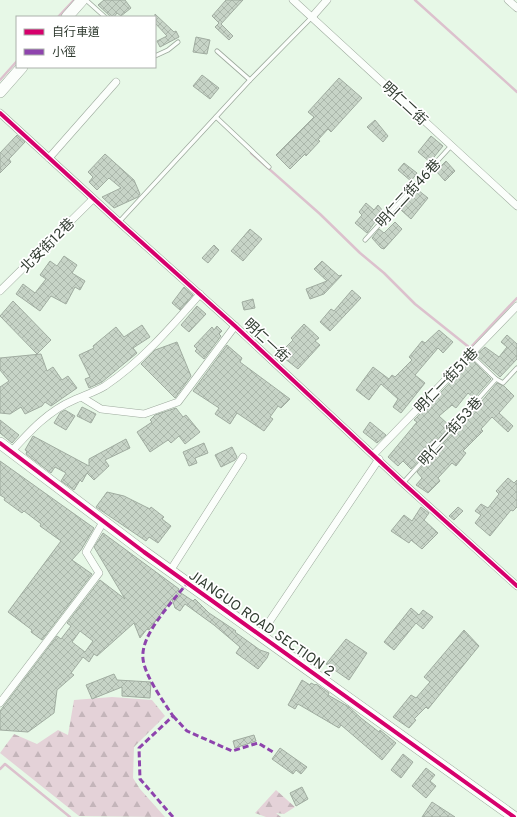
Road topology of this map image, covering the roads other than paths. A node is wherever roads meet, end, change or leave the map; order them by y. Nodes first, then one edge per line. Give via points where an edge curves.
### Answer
1 (82, 0) edge
2 (86, 0) edge
3 (293, 0) edge
4 (328, 0) edge
5 (508, 0) edge
6 (517, 8) edge
7 (68, 16) edge
8 (104, 16) edge
9 (312, 17) junction
10 (178, 42) dead end
11 (217, 51) dead end
12 (156, 56) edge
13 (21, 68) edge
14 (250, 80) junction
15 (116, 82) dead end
16 (0, 92) edge
17 (0, 113) edge
18 (216, 117) junction
19 (451, 146) junction
20 (49, 158) junction
21 (269, 167) dead end
22 (94, 199) junction
23 (517, 206) edge
24 (119, 222) junction
25 (365, 240) dead end
26 (0, 291) edge
27 (200, 294) junction
28 (517, 306) edge
29 (235, 326) junction
30 (470, 354) junction
31 (517, 368) edge
32 (496, 379) junction
33 (83, 398) junction
34 (0, 443) edge
35 (11, 452) junction
36 (377, 457) junction
37 (243, 458) dead end
38 (403, 483) junction
39 (103, 522) junction
40 (170, 571) junction
41 (517, 586) edge
42 (261, 634) junction
43 (0, 703) edge
44 (514, 817) edge

1 - 7 street
2 - 8 lane
3 - 9 street, 明仁二街
4 - 9 street
5 - 6 street
9 - 14 lane
9 - 19 street, 明仁二街
10 - 12 lane
11 - 14 lane
13 - 16 street
14 - 18 lane
15 - 20 street
17 - 20 street, 明仁一街
18 - 21 lane
18 - 24 lane
19 - 23 street, 明仁二街
19 - 25 lane, 明仁二街46巷
20 - 22 street, 明仁一街
22 - 24 street, 明仁一街
22 - 26 street, 北安街12巷
24 - 27 street, 明仁一街
27 - 29 street, 明仁一街
27 - 33 street via 155,345 105,386
28 - 30 street, 明仁一街51巷
29 - 33 street via 178,402 144,414 101,410
29 - 36 street, 明仁一街
30 - 32 lane
30 - 36 street, 明仁一街51巷
31 - 32 lane via 503,383
32 - 38 lane, 明仁一街53巷
33 - 35 street via 76,399 40,421
34 - 35 street, JIANGUO ROAD SECTION 2
35 - 39 street, JIANGUO ROAD SECTION 2
36 - 38 street, 明仁一街
36 - 42 street, 明仁一街51巷
37 - 40 street
38 - 41 street, 明仁一街
39 - 40 street, JIANGUO ROAD SECTION 2
39 - 43 street via 86,552 99,573
40 - 42 street, JIANGUO ROAD SECTION 2
42 - 44 street, JIANGUO ROAD SECTION 2

